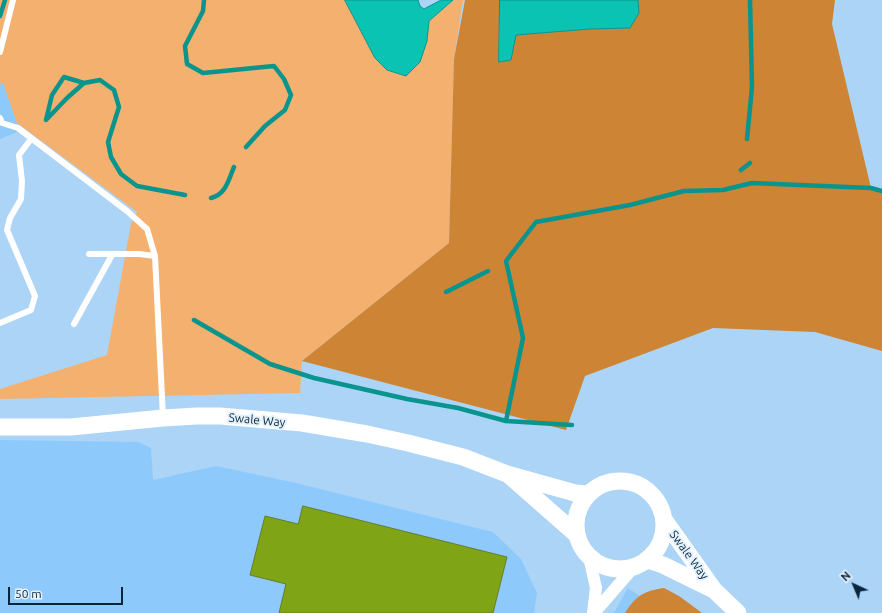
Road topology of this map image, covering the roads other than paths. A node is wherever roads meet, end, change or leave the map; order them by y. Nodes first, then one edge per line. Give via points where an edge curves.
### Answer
1 (13, 0) edge
2 (0, 52) edge
3 (0, 118) edge
4 (31, 139) junction
5 (89, 254) dead end
6 (112, 255) junction
7 (155, 256) junction
8 (0, 323) edge
9 (74, 324) dead end
10 (163, 418) junction
11 (0, 427) edge
12 (507, 474) junction
13 (588, 494) junction
14 (665, 521) junction
15 (576, 534) junction
16 (589, 557) junction
17 (640, 564) junction
18 (714, 590) junction
19 (594, 613) edge
20 (738, 613) edge

1 - 2 lane
3 - 4 lane via 2,123 18,128
4 - 7 lane via 147,229
4 - 8 lane via 19,155 21,199 10,218 7,230 34,296 31,310
5 - 6 lane
6 - 7 lane
6 - 9 lane
7 - 10 lane
10 - 11 street, Swale Way via 71,427
10 - 12 street, Swale Way via 220,416 302,424 366,434 463,457
12 - 13 street, Swale Way via 575,493
12 - 15 street, Swale Way
13 - 14 street via 599,485 613,481 628,481 642,486 653,494 661,507
13 - 15 street via 580,506
14 - 17 street via 664,535 658,549
14 - 18 street, Swale Way
15 - 16 street via 581,547
16 - 17 street via 598,564 621,570
16 - 19 street via 596,588
17 - 18 street, Swale Way via 663,565
17 - 19 street
18 - 20 street, Swale Way

